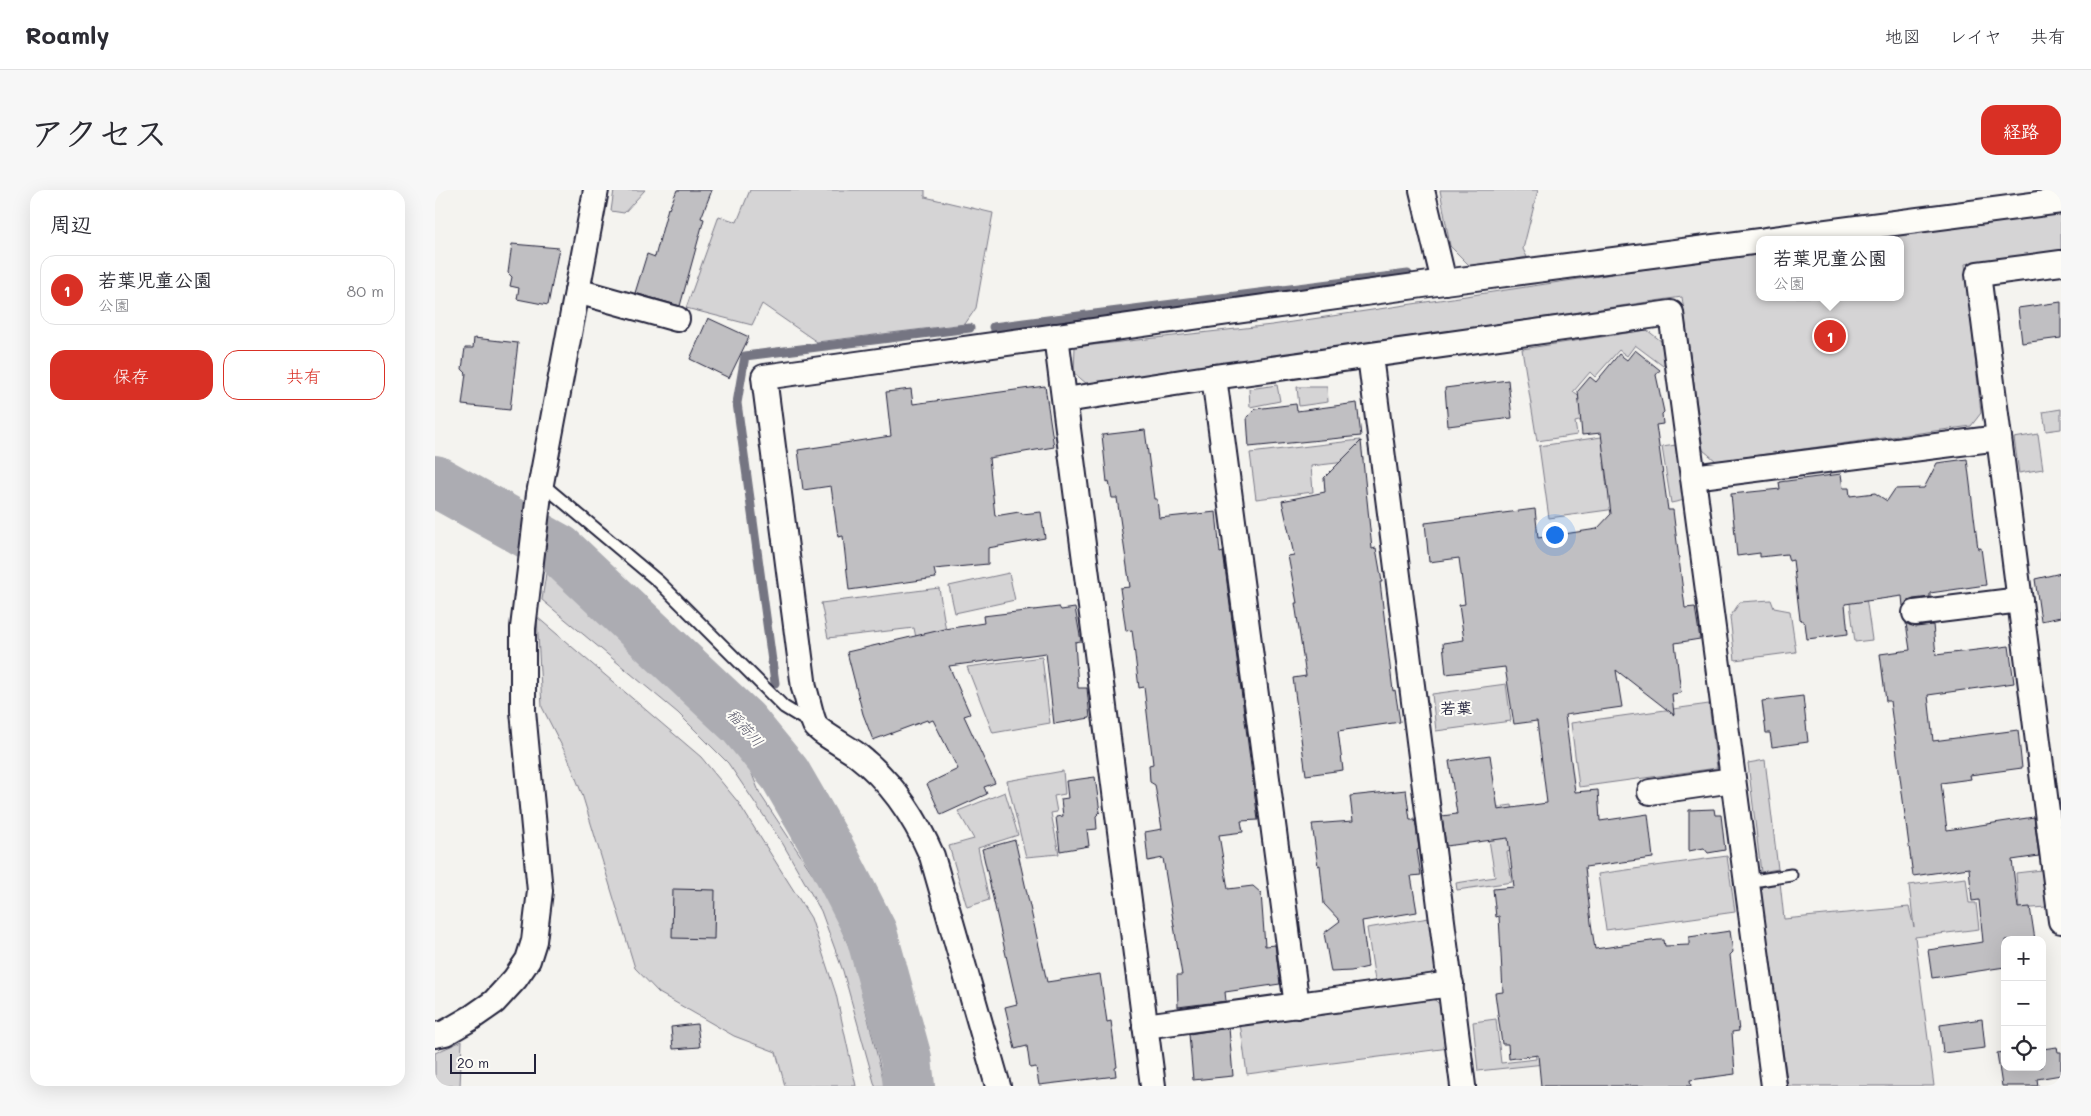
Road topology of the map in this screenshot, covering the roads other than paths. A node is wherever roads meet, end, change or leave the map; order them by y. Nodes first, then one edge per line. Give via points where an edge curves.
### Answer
1 (1422, 190) edge
2 (594, 191) edge
3 (2061, 201) edge
4 (1796, 236) edge
5 (1756, 241) edge
6 (2061, 263) edge
7 (1444, 282) junction
8 (577, 291) junction
9 (677, 319) dead end
10 (1057, 336) junction
11 (1370, 356) junction
12 (1214, 377) junction
13 (1065, 400) junction
14 (1999, 438) junction
15 (1693, 477) junction
16 (540, 488) junction
17 (2020, 600) junction
18 (1915, 613) dead end
19 (816, 726) junction
20 (1733, 780) junction
21 (1650, 792) dead end
22 (1791, 875) dead end
23 (1747, 882) junction
24 (2061, 921) edge
25 (1451, 984) junction
26 (1297, 1006) junction
27 (1145, 1026) junction
28 (435, 1035) edge
29 (998, 1086) edge
30 (1153, 1086) edge
31 (1463, 1086) edge
32 (1774, 1086) edge

1 - 7 street
2 - 8 street
3 - 4 street
5 - 7 street
6 - 14 street via 1978,274
7 - 10 street
8 - 9 street
8 - 16 street
10 - 13 street
10 - 19 street via 764,377 804,688
11 - 12 street
11 - 15 street via 1671,313
11 - 25 street
12 - 13 street
12 - 26 street
13 - 27 street
14 - 15 street
14 - 17 street
15 - 20 street
16 - 19 lane via 659,582 784,707
16 - 28 street via 523,636 523,711 540,891 534,941 515,979 494,1002 471,1018
17 - 18 street
17 - 24 street
19 - 29 street via 857,755 885,781 923,834
20 - 21 street
20 - 23 street
22 - 23 lane
23 - 32 street
25 - 26 street
25 - 31 street
26 - 27 street
27 - 30 street

